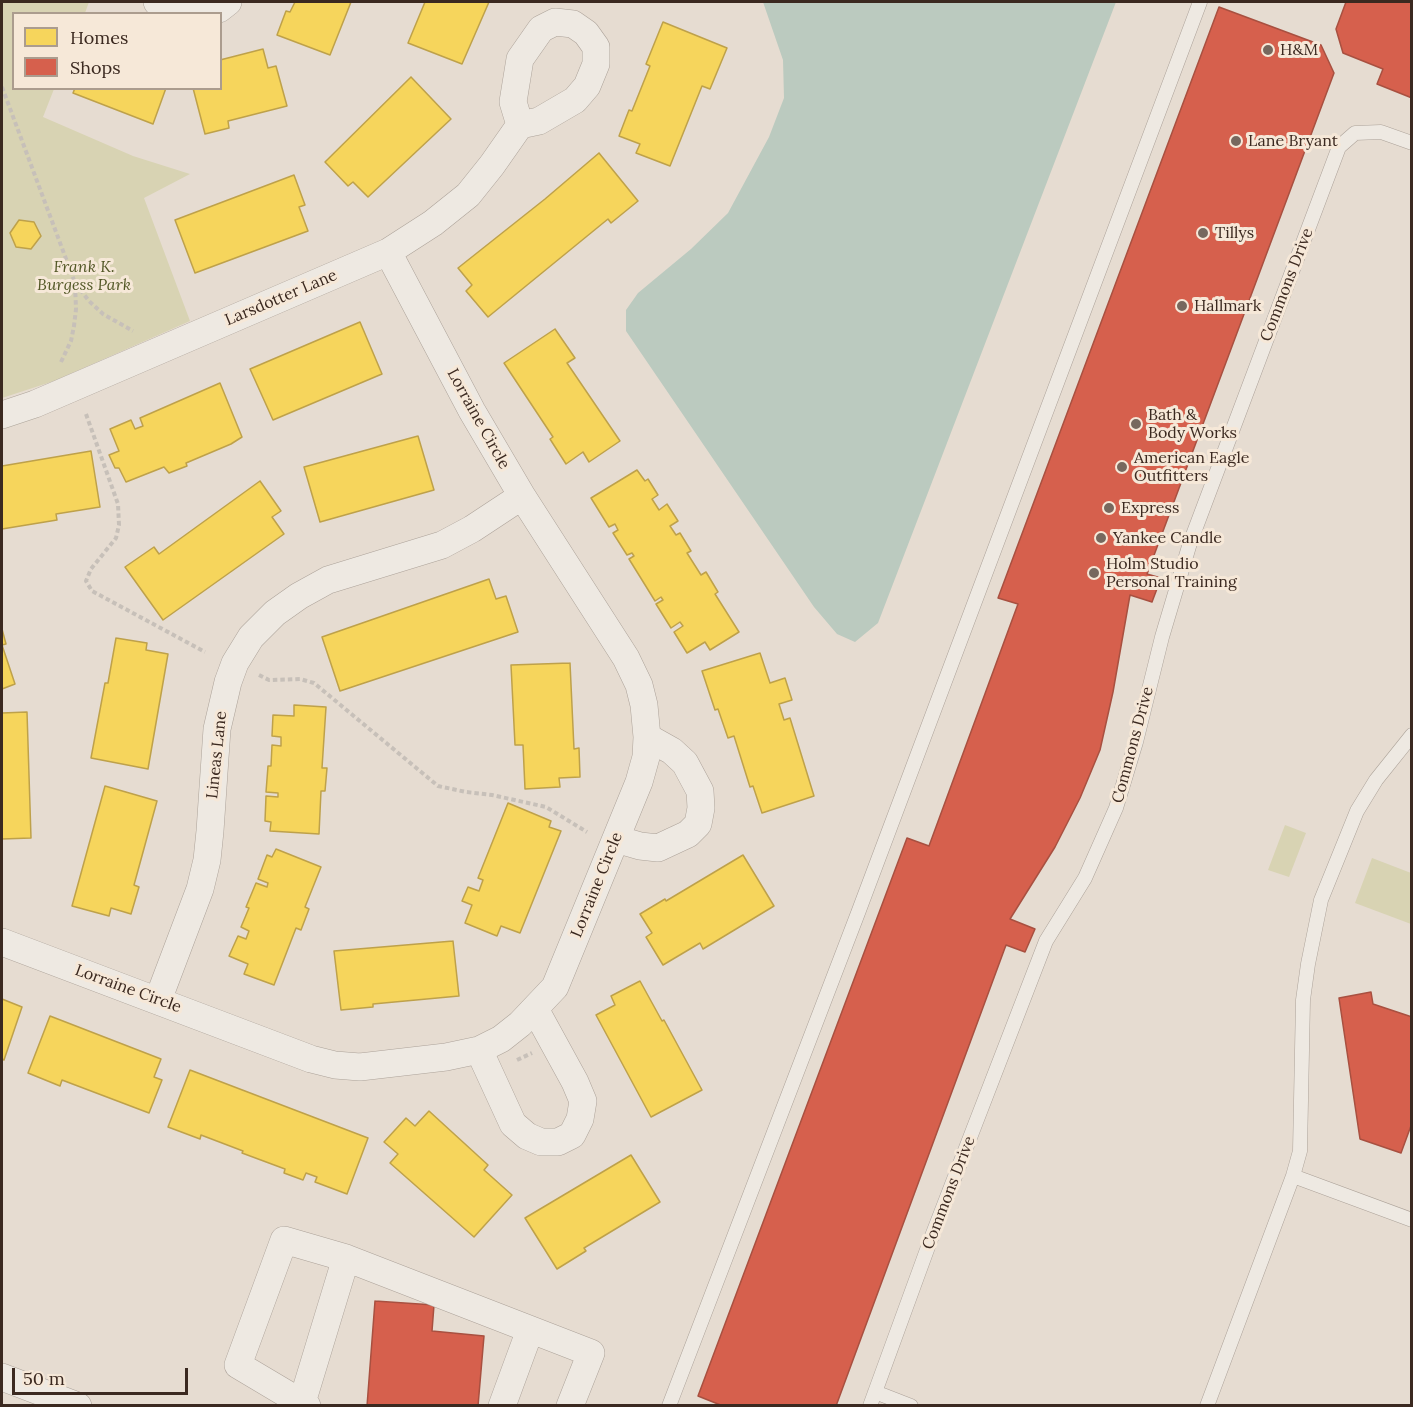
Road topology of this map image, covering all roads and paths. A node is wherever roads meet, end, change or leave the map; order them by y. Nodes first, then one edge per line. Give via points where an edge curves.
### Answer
1 (157, 2) edge
2 (228, 2) edge
3 (1200, 2) edge
4 (189, 12) edge
5 (207, 12) edge
6 (2, 87) edge
7 (520, 125) dead end
8 (1412, 143) edge
9 (388, 252) junction
10 (75, 283) junction
11 (133, 331) dead end
12 (61, 362) dead end
13 (86, 414) dead end
14 (2, 416) edge
15 (522, 496) junction
16 (205, 652) dead end
17 (259, 675) dead end
18 (1412, 735) edge
19 (647, 737) junction
20 (587, 832) dead end
21 (616, 838) junction
22 (2, 942) edge
23 (158, 1000) junction
24 (535, 1009) junction
25 (541, 1048) dead end
26 (478, 1050) junction
27 (510, 1064) dead end
28 (1293, 1176) junction
29 (1412, 1220) edge
30 (346, 1258) junction
31 (530, 1330) junction
32 (2, 1377) edge
33 (875, 1392) junction
34 (303, 1405) edge
35 (78, 1406) edge
36 (502, 1406) edge
37 (570, 1406) edge
38 (669, 1406) edge
39 (870, 1406) edge
40 (911, 1406) edge
41 (1207, 1406) edge

1 - 4 street
2 - 5 street
3 - 38 lane
6 - 10 path
7 - 9 street, Larsdotter Lane via 468,195
8 - 33 lane, Commons Drive via 1381,132 1355,133 1339,147 1190,543 1116,808 1085,878 1046,941
9 - 14 street, Larsdotter Lane
9 - 15 street, Lorraine Circle
10 - 11 path via 103,314
10 - 12 path via 74,326
13 - 16 path via 118,504 119,525 116,538 91,568 86,581 92,591
15 - 19 street, Lorraine Circle via 626,658 639,685
15 - 23 street, Lineas Lane via 442,545 318,585 275,613 251,637 235,663 217,729 210,831 200,889
17 - 20 path via 269,680 300,679 314,683 438,786 546,807
18 - 28 lane via 1357,811 1322,900 1303,1000 1300,1151
19 - 21 street, Lorraine Circle via 639,782
19 - 21 street via 685,763 700,791 698,824 688,834 658,848
21 - 24 street, Lorraine Circle via 555,987
22 - 23 street, Lorraine Circle
23 - 26 street, Lorraine Circle via 335,1065 360,1067
24 - 26 street, Lorraine Circle via 501,1039
24 - 26 street via 582,1101 580,1119 572,1135 558,1142 541,1142 526,1136 513,1124
25 - 27 path
28 - 29 lane
28 - 41 lane
30 - 31 street
30 - 34 street
30 - 34 street via 284,1240 238,1365
31 - 36 street
31 - 37 street via 591,1353
32 - 35 street
33 - 39 lane, Commons Drive
33 - 40 lane

